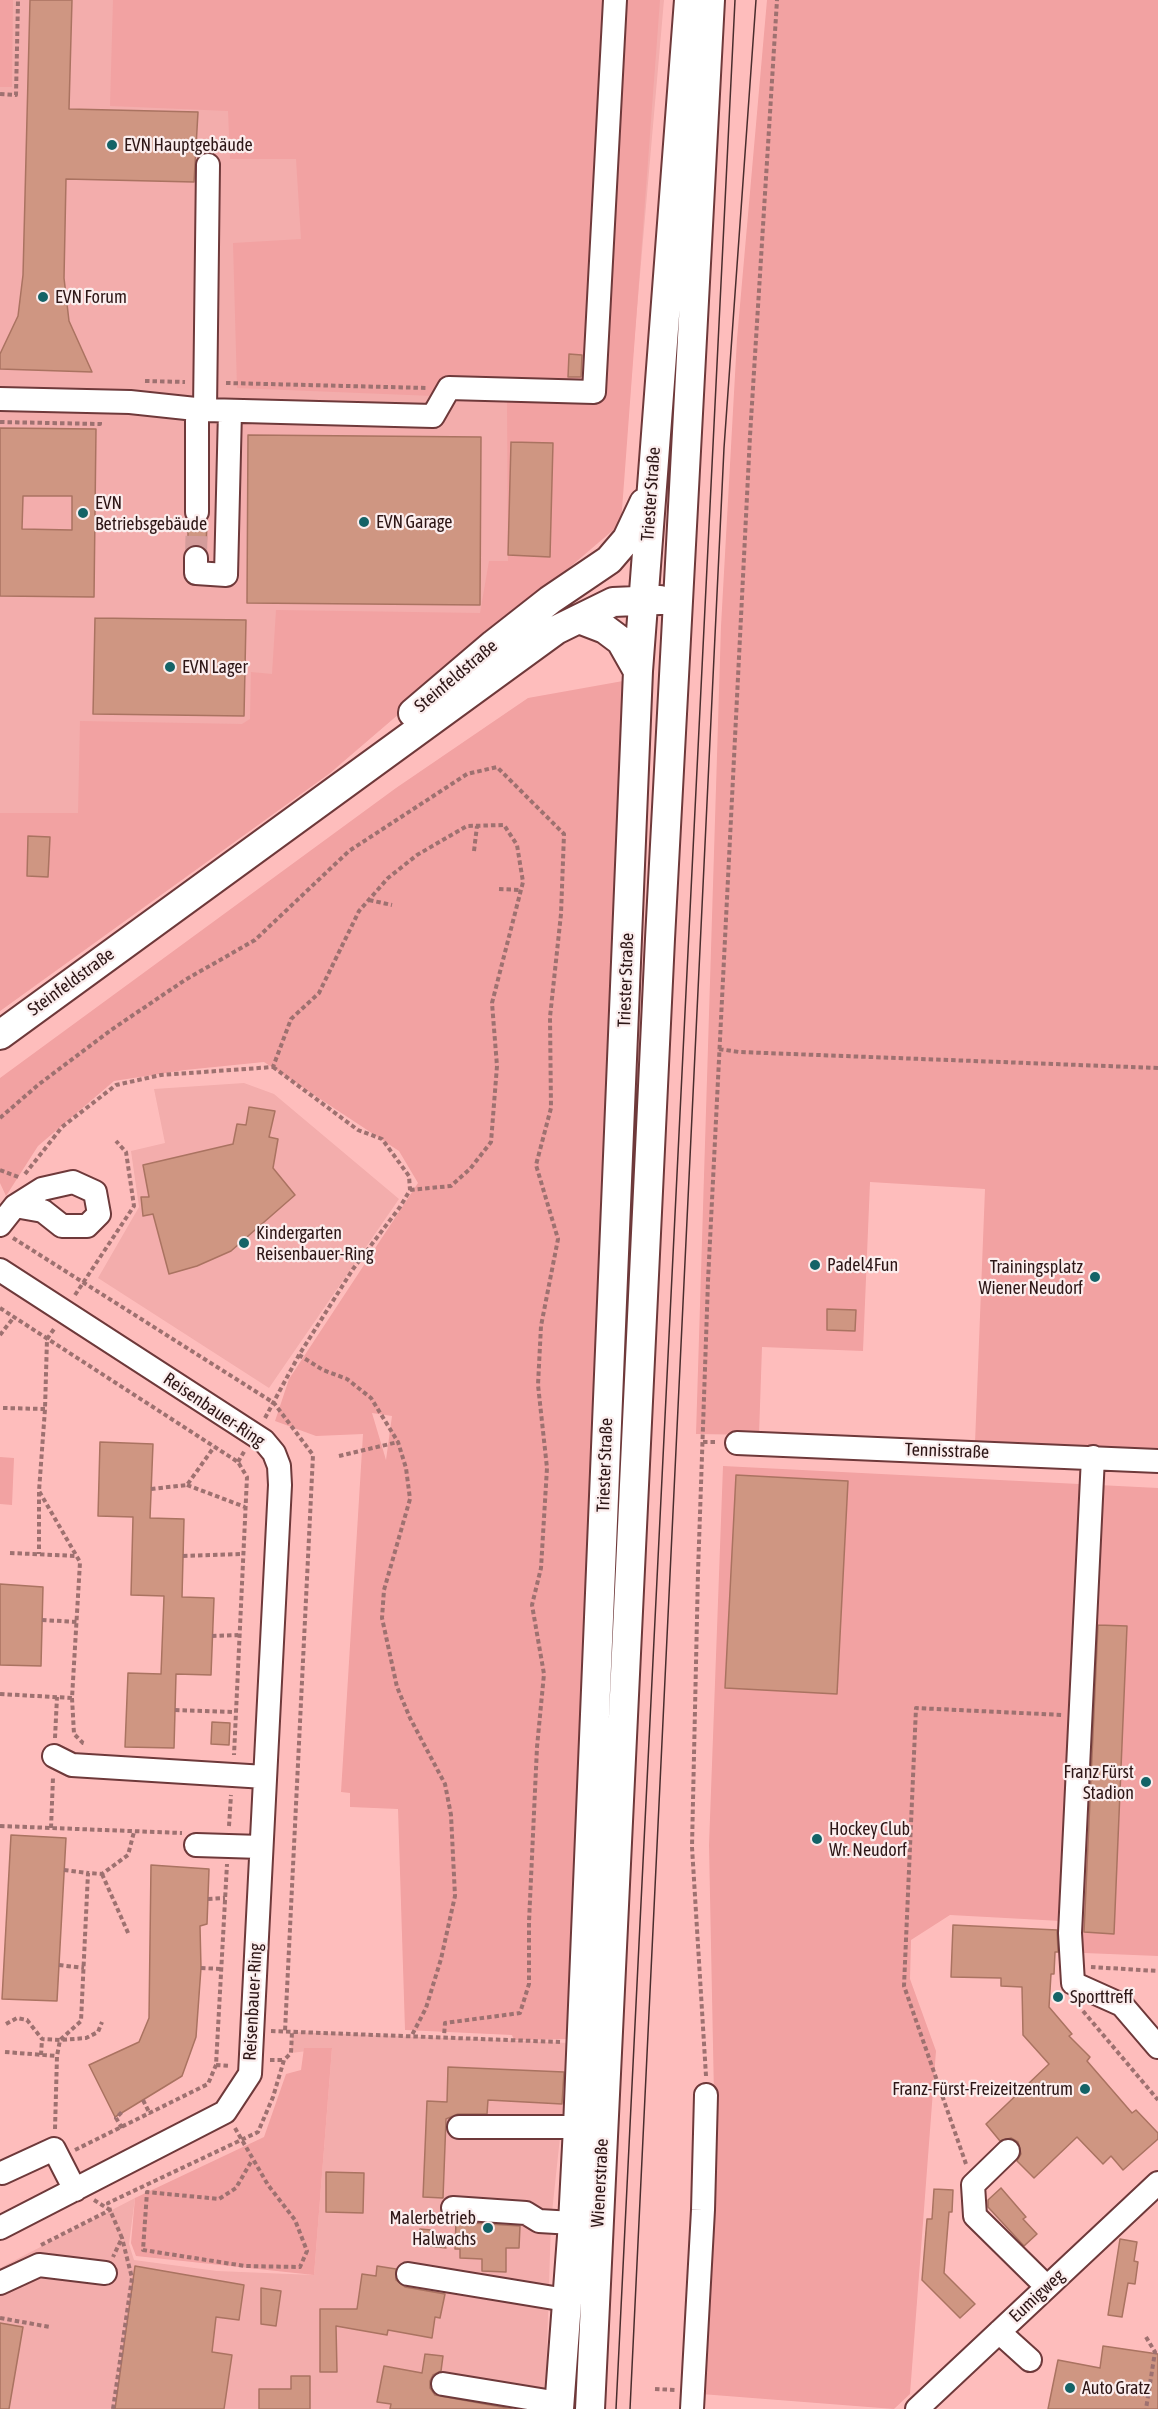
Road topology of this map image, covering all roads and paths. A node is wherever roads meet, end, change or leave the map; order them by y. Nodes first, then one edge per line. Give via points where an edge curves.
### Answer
1 (18, 0) edge
2 (615, 0) edge
3 (689, 0) edge
4 (710, 0) edge
5 (777, 0) edge
6 (0, 94) edge
7 (208, 165) dead end
8 (0, 399) edge
9 (201, 410) junction
10 (230, 411) junction
11 (0, 422) edge
12 (100, 424) dead end
13 (651, 487) junction
14 (197, 512) tunnel mouth
15 (196, 558) tunnel mouth
16 (585, 578) junction
17 (645, 589) junction
18 (678, 597) junction
19 (579, 619) junction
20 (638, 671) junction
21 (477, 825) junction
22 (259, 845) junction
23 (474, 851) dead end
24 (499, 889) dead end
25 (521, 890) junction
26 (369, 900) junction
27 (392, 905) dead end
28 (0, 1035) edge
29 (719, 1049) junction
30 (273, 1068) junction
31 (1158, 1068) edge
32 (0, 1118) edge
33 (0, 1170) edge
34 (410, 1190) junction
35 (15, 1206) dead end
36 (5, 1231) edge
37 (0, 1270) edge
38 (0, 1308) edge
39 (14, 1317) junction
40 (0, 1335) edge
41 (299, 1355) junction
42 (274, 1403) junction
43 (3, 1408) dead end
44 (45, 1409) junction
45 (255, 1435) junction
46 (398, 1442) junction
47 (736, 1443) dead end
48 (214, 1447) dead end
49 (339, 1456) dead end
50 (1093, 1457) junction
51 (1158, 1461) edge
52 (187, 1485) junction
53 (151, 1489) dead end
54 (39, 1491) junction
55 (245, 1507) dead end
56 (10, 1553) dead end
57 (39, 1554) junction
58 (243, 1554) dead end
59 (77, 1556) junction
60 (183, 1556) dead end
61 (42, 1620) dead end
62 (77, 1622) junction
63 (238, 1635) dead end
64 (213, 1636) dead end
65 (0, 1694) edge
66 (57, 1697) junction
67 (72, 1698) junction
68 (175, 1710) dead end
69 (236, 1712) dead end
70 (1080, 1716) junction
71 (56, 1720) dead end
72 (92, 1744) dead end
73 (223, 1752) dead end
74 (234, 1752) dead end
75 (58, 1770) joint
76 (265, 1777) junction
77 (0, 1826) edge
78 (51, 1828) junction
79 (134, 1832) junction
80 (194, 1839) joint
81 (261, 1847) junction
82 (64, 1870) dead end
83 (88, 1873) junction
84 (102, 1874) junction
85 (225, 1898) dead end
86 (208, 1899) dead end
87 (129, 1935) dead end
88 (598, 1959) junction
89 (59, 1965) dead end
90 (84, 1968) junction
91 (201, 1968) dead end
92 (221, 1969) dead end
93 (1158, 1971) edge
94 (1072, 1975) junction
95 (102, 2022) dead end
96 (6, 2024) dead end
97 (285, 2031) dead end
98 (292, 2031) dead end
99 (412, 2035) junction
100 (444, 2036) junction
101 (42, 2039) junction
102 (60, 2040) junction
103 (570, 2043) dead end
104 (1158, 2047) edge
105 (5, 2052) dead end
106 (40, 2055) junction
107 (57, 2056) junction
108 (706, 2095) joint
109 (143, 2100) dead end
110 (1158, 2100) edge
111 (122, 2112) dead end
112 (150, 2114) dead end
113 (459, 2127) dead end
114 (578, 2127) junction
115 (122, 2128) dead end
116 (241, 2139) dead end
117 (54, 2149) junction
118 (1008, 2151) dead end
119 (252, 2160) junction
120 (2, 2173) dead end
121 (1158, 2183) edge
122 (973, 2184) junction
123 (75, 2190) junction
124 (453, 2208) dead end
125 (573, 2223) junction
126 (0, 2228) edge
127 (122, 2238) junction
128 (105, 2274) joint
129 (408, 2274) dead end
130 (0, 2283) edge
131 (1047, 2287) junction
132 (566, 2300) junction
133 (0, 2318) edge
134 (50, 2327) dead end
135 (999, 2332) junction
136 (1146, 2337) dead end
137 (1030, 2360) dead end
138 (443, 2384) dead end
139 (559, 2406) edge
140 (113, 2409) edge
141 (590, 2409) edge
142 (692, 2409) edge
143 (917, 2409) edge
144 (1146, 2409) edge

1 - 6 path via 16,95
2 - 10 street via 594,392 449,388 433,416
3 - 13 main road, Triester Straße
4 - 18 main road, Triester Straße
5 - 29 path
7 - 9 street
8 - 9 street via 130,402
9 - 10 street
9 - 14 street
10 - 15 street via 226,575 196,573
11 - 12 path
13 - 16 main road via 627,539 609,560
13 - 17 main road, Triester Straße
16 - 17 main road, Steinfeldstraße via 615,574
16 - 22 main road, Steinfeldstraße via 494,644
17 - 18 main road, Steinfeldstraße
17 - 19 main road, Steinfeldstraße
17 - 20 main road, Triester Straße
18 - 88 main road, Triester Straße
19 - 20 main road via 605,629 621,641
19 - 22 main road, Steinfeldstraße via 556,630
20 - 88 main road, Triester Straße
21 - 23 path
21 - 25 path via 504,825 517,845
21 - 26 path via 467,825 417,855 388,878
22 - 28 main road, Steinfeldstraße
24 - 25 path
25 - 34 path via 492,1003 497,1066 491,1142 451,1186
26 - 27 path
26 - 30 path via 359,911 319,993 291,1019
29 - 31 path
29 - 108 path via 698,1572 692,1847
30 - 33 path via 161,1075 116,1085 62,1127 22,1178
30 - 34 path via 358,1130 382,1140 409,1176
32 - 100 path via 111,1030 185,980 255,940 349,851 467,774 497,767 564,834 561,914 550,1017 551,1108 536,1165 558,1239 541,1326 538,1385 547,1468 542,1568 532,1605 544,1674 537,1747 529,1983 520,2013 445,2023
34 - 41 path via 353,1269
35 - 36 street
36 - 42 path
37 - 45 street, Reisenbauer-Ring
38 - 39 path
39 - 40 path
39 - 44 path via 47,1339
41 - 42 path
41 - 46 path via 347,1379 370,1398
42 - 45 path
42 - 97 path via 313,1455
43 - 44 path
44 - 54 path
45 - 76 street, Reisenbauer-Ring via 274,1452 280,1485
46 - 49 path
46 - 99 path via 410,1499 384,1590 382,1618 397,1688 445,1784 451,1815 455,1896 426,2008
47 - 50 street, Tennisstraße
48 - 52 path
50 - 51 street, Tennisstraße
50 - 70 street
52 - 53 path
52 - 55 path
54 - 57 path
54 - 59 path
56 - 57 path
57 - 59 path
58 - 60 path
59 - 62 path
61 - 62 path
62 - 67 path
63 - 64 path
65 - 66 path
66 - 67 path
66 - 71 path
67 - 72 path via 74,1734 82,1743
68 - 69 path
70 - 94 street via 1070,1933
70 - 122 path via 916,1708 904,1986
73 - 74 path
75 - 76 street
75 - 78 path
76 - 81 street, Reisenbauer-Ring
77 - 78 path
78 - 79 path
79 - 80 path
79 - 84 path via 128,1855
80 - 81 street
81 - 123 street, Reisenbauer-Ring via 250,2074 225,2112
82 - 83 path
83 - 84 path
83 - 90 path
84 - 87 path
85 - 86 path
88 - 114 main road, Wienerstraße
88 - 141 main road, Wienerstraße
89 - 90 path
90 - 102 path via 81,2021
91 - 92 path
93 - 94 path
94 - 104 street via 1122,2005
94 - 110 path via 1074,2000
95 - 102 path via 98,2032 86,2038
96 - 101 path via 17,2018 27,2020
98 - 99 path
99 - 100 path
100 - 103 path
101 - 102 path
101 - 106 path
102 - 107 path
105 - 106 path
106 - 107 path
107 - 117 path
108 - 142 street
109 - 112 path
111 - 115 path via 116,2118
113 - 114 street
114 - 125 main road, Wienerstraße
116 - 119 path
117 - 120 street
117 - 123 street
118 - 122 street
119 - 119 path via 295,2220 307,2251 300,2267 245,2266 143,2250 147,2192 219,2199 236,2188
121 - 131 street, Eumigweg
122 - 131 street via 975,2216
123 - 126 street, Reisenbauer-Ring
123 - 127 path via 110,2210
124 - 125 street via 526,2213 540,2221
125 - 132 main road, Wienerstraße
127 - 128 path
127 - 140 path via 132,2278
128 - 130 street via 39,2265
129 - 132 street
131 - 135 street, Eumigweg
132 - 139 main road, Wienerstraße
133 - 134 path
135 - 137 street
135 - 143 street, Eumigweg
136 - 144 path via 1155,2352
138 - 139 street

